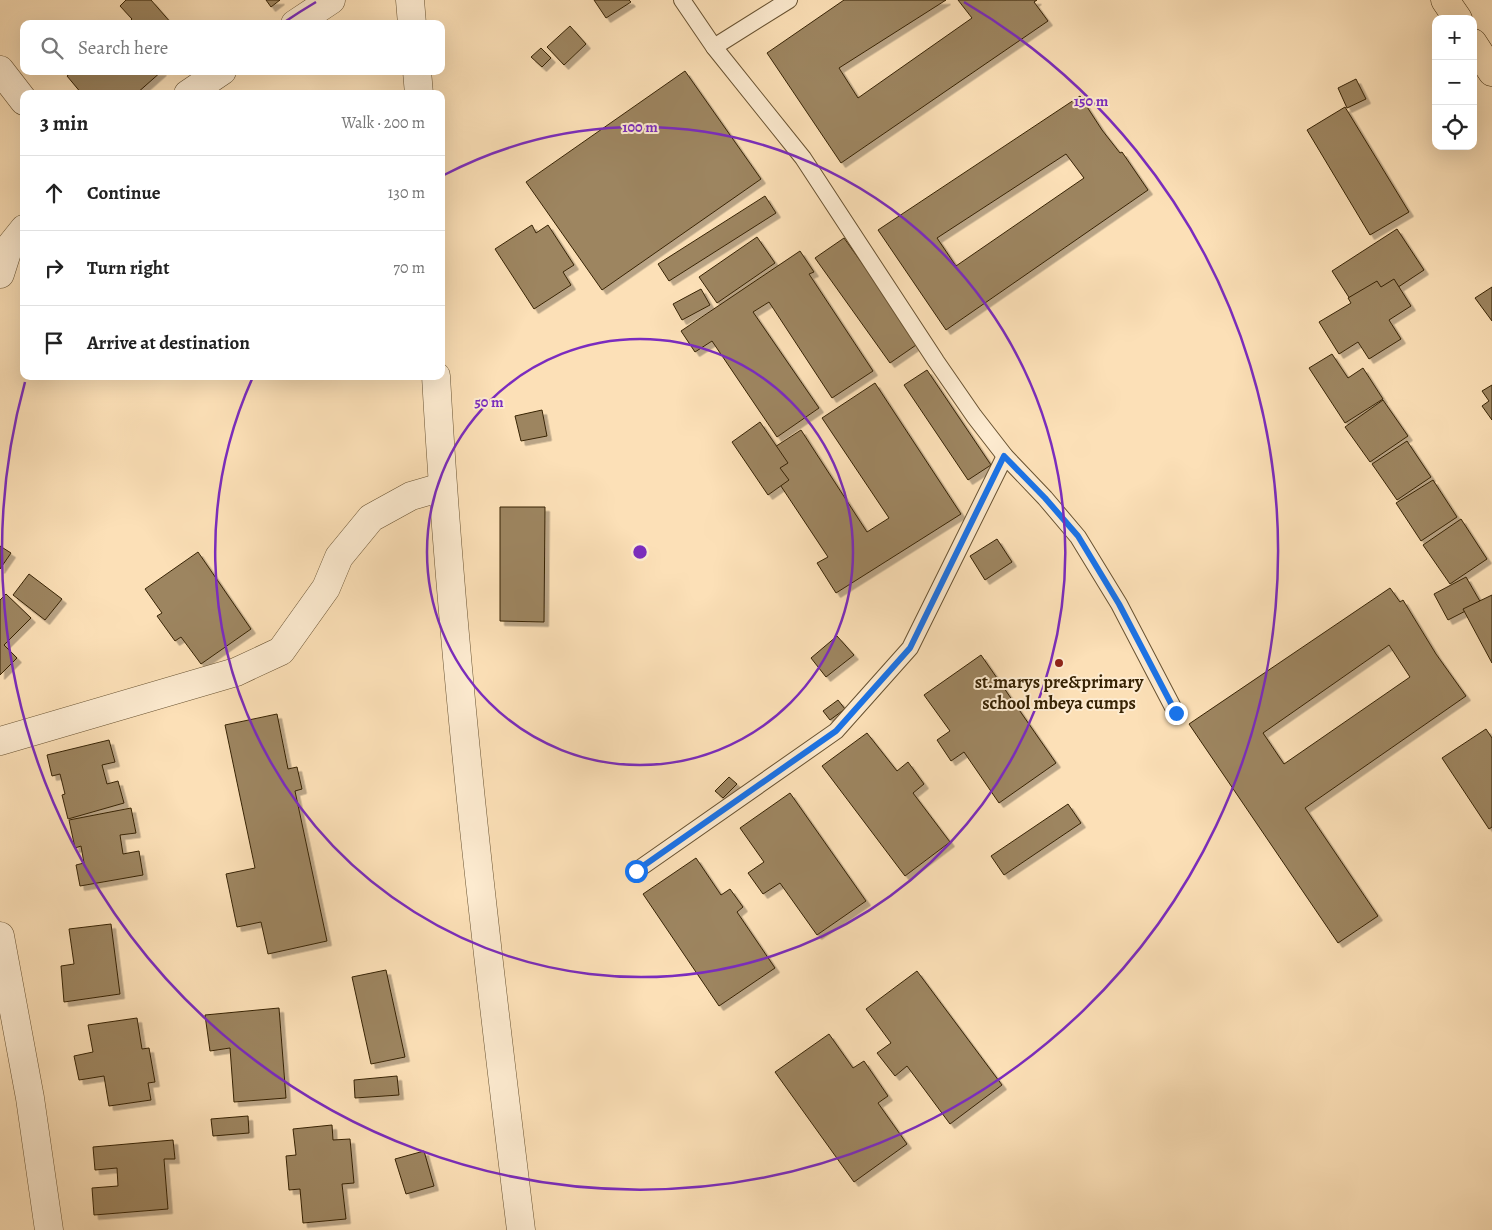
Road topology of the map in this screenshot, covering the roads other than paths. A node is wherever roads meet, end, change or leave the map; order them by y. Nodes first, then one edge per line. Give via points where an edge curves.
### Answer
1 (331, 0) edge
2 (410, 0) edge
3 (682, 0) edge
4 (789, 0) edge
5 (1445, 0) edge
6 (1455, 15) edge
7 (301, 20) edge
8 (412, 20) edge
9 (714, 48) junction
10 (1477, 49) edge
11 (0, 70) edge
12 (1492, 72) edge
13 (216, 75) edge
14 (417, 75) edge
15 (194, 90) edge
16 (419, 90) edge
17 (20, 96) edge
18 (20, 234) edge
19 (0, 274) edge
20 (436, 380) edge
21 (1004, 456) junction
22 (442, 487) junction
23 (1176, 713) dead end
24 (0, 741) edge
25 (636, 871) dead end
26 (0, 936) edge
27 (49, 1230) edge
28 (522, 1230) edge

1 - 7 street
2 - 8 street
3 - 9 lane
4 - 9 lane
5 - 6 highway
9 - 21 lane via 803,158 936,361
10 - 12 highway
11 - 17 street
13 - 15 street
14 - 16 street
18 - 19 street via 8,249
20 - 22 street
21 - 23 lane via 1078,536 1119,604
21 - 25 lane via 910,648 836,731
22 - 24 street via 410,496 372,518 339,557 326,588 281,652 236,672
22 - 28 street via 488,960
26 - 27 street via 30,1098

